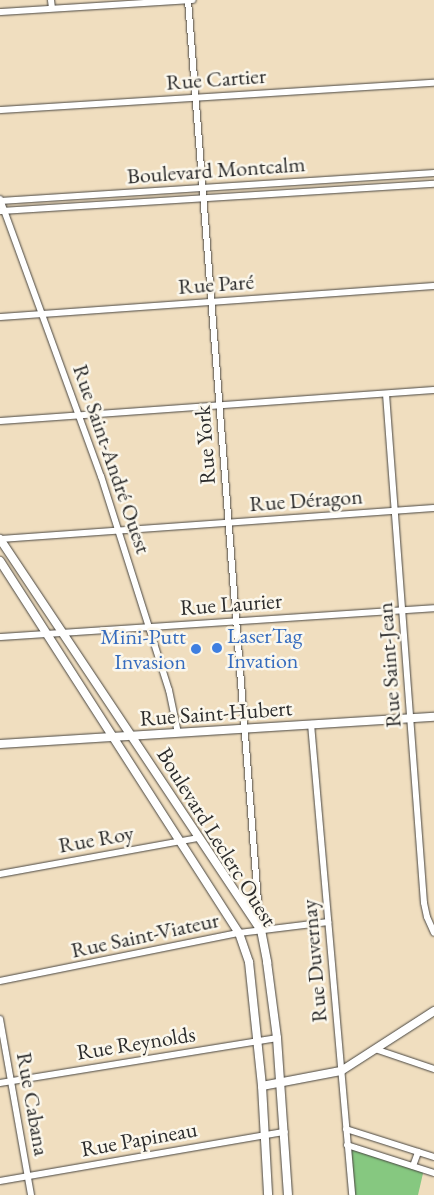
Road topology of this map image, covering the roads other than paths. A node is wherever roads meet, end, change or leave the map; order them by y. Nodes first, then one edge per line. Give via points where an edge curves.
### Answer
1 (51, 0) edge
2 (188, 0) edge
3 (193, 0) edge
4 (52, 8) junction
5 (0, 12) edge
6 (434, 83) edge
7 (196, 98) junction
8 (0, 110) edge
9 (434, 173) edge
10 (434, 184) edge
11 (203, 189) junction
12 (204, 199) junction
13 (0, 200) edge
14 (2, 211) edge
15 (434, 286) edge
16 (211, 302) junction
17 (42, 313) junction
18 (0, 317) edge
19 (434, 390) edge
20 (386, 394) junction
21 (219, 405) junction
22 (80, 417) junction
23 (0, 421) edge
24 (434, 508) edge
25 (395, 511) junction
26 (228, 523) junction
27 (119, 530) junction
28 (0, 539) edge
29 (0, 561) edge
30 (434, 608) edge
31 (403, 610) junction
32 (236, 621) junction
33 (149, 627) junction
34 (61, 633) junction
35 (47, 634) junction
36 (0, 637) edge
37 (434, 717) edge
38 (410, 718) junction
39 (310, 724) junction
40 (244, 729) junction
41 (178, 733) junction
42 (133, 736) junction
43 (112, 737) junction
44 (0, 744) edge
45 (199, 838) junction
46 (181, 841) junction
47 (0, 874) edge
48 (256, 888) junction
49 (238, 895) junction
50 (328, 922) junction
51 (260, 930) junction
52 (240, 933) junction
53 (434, 933) edge
54 (0, 981) edge
55 (434, 1012) edge
56 (0, 1019) edge
57 (277, 1038) junction
58 (258, 1041) junction
59 (375, 1049) junction
60 (434, 1069) edge
61 (341, 1070) junction
62 (11, 1081) junction
63 (0, 1082) edge
64 (282, 1082) junction
65 (262, 1086) junction
66 (346, 1129) junction
67 (285, 1132) junction
68 (264, 1135) junction
69 (347, 1145) junction
70 (418, 1152) junction
71 (434, 1157) edge
72 (414, 1166) junction
73 (434, 1173) edge
74 (28, 1176) junction
75 (0, 1181) edge
76 (31, 1195) edge
77 (268, 1195) edge
78 (288, 1195) edge
79 (352, 1195) edge

1 - 4 street
2 - 3 street
2 - 4 street
2 - 7 street, Rue York
4 - 5 street
6 - 7 street, Rue Cartier
7 - 8 street, Rue Cartier
7 - 11 street, Rue York
9 - 11 street, Boulevard Montcalm
10 - 12 street, Boulevard Montcalm
11 - 12 street, Rue York
11 - 13 street, Boulevard Montcalm
12 - 14 street, Boulevard Montcalm
12 - 16 street, Rue York
13 - 14 street, Rue Saint-André Ouest
14 - 17 street, Rue Saint-André Ouest
15 - 16 street, Rue Paré
16 - 17 street, Rue Paré
16 - 21 street, Rue York
17 - 18 street, Rue Paré
17 - 22 street, Rue Saint-André Ouest
19 - 20 street
20 - 21 street
20 - 25 street, Rue Saint-Jean
21 - 22 street
21 - 26 street, Rue York
22 - 23 street
22 - 27 street, Rue Saint-André Ouest
24 - 25 street, Rue Déragon
25 - 26 street, Rue Déragon
25 - 31 street, Rue Saint-Jean
26 - 27 street, Rue Déragon
26 - 32 street, Rue York
27 - 28 street, Rue Déragon
27 - 33 street, Rue Saint-André Ouest
28 - 34 street, Boulevard Leclerc Ouest
29 - 35 street, Boulevard Leclerc Ouest
30 - 31 street, Rue Laurier
31 - 32 street, Rue Laurier
31 - 38 street, Rue Saint-Jean
32 - 33 street, Rue Laurier
32 - 40 street, Rue York
33 - 34 street, Rue Laurier
33 - 41 street, Rue Saint-André Ouest via 169,690
34 - 35 street, Rue Laurier
34 - 42 street, Boulevard Leclerc Ouest
35 - 36 street, Rue Laurier
35 - 43 street, Boulevard Leclerc Ouest
37 - 38 street, Rue Saint-Hubert
38 - 39 street, Rue Saint-Hubert
38 - 53 street, Rue Saint-Jean via 424,903
39 - 40 street, Rue Saint-Hubert
39 - 50 street, Rue Duvernay
40 - 41 street, Rue Saint-Hubert
40 - 48 street, Rue York
41 - 42 street, Rue Saint-Hubert
42 - 43 street, Rue Saint-Hubert
42 - 45 street, Boulevard Leclerc Ouest
43 - 44 street, Rue Saint-Hubert
43 - 46 street, Boulevard Leclerc Ouest
45 - 46 street, Rue Roy
45 - 49 street, Boulevard Leclerc Ouest
46 - 47 street, Rue Roy
46 - 52 street, Boulevard Leclerc Ouest
48 - 49 street via 252,897
48 - 51 street, Rue York
49 - 51 street, Boulevard Leclerc Ouest
50 - 51 street, Rue Saint-Viateur
50 - 61 street, Rue Duvernay
51 - 52 street, Rue Saint-Viateur
51 - 57 street, Boulevard Leclerc Ouest
52 - 54 street, Rue Saint-Viateur
52 - 58 street, Boulevard Leclerc Ouest via 249,962
55 - 59 street
56 - 62 street, Rue Cabana
57 - 58 street, Rue Reynolds
57 - 64 street, Boulevard Leclerc Ouest
58 - 62 street, Rue Reynolds
58 - 65 street, Boulevard Leclerc Ouest
59 - 60 street
59 - 61 street
61 - 64 street
61 - 66 street, Rue Duvernay
62 - 63 street, Rue Reynolds
62 - 74 street, Rue Cabana
64 - 65 street
64 - 67 street, Boulevard Leclerc Ouest
65 - 68 street, Boulevard Leclerc Ouest
66 - 69 street, Rue Duvernay
66 - 70 street
67 - 68 street, Rue Papineau
67 - 78 street, Boulevard Leclerc Ouest
68 - 74 street, Rue Papineau
68 - 77 street, Boulevard Leclerc Ouest
69 - 72 street
69 - 79 street, Rue Duvernay
70 - 71 street
70 - 72 street
72 - 73 street
74 - 75 street, Rue Papineau
74 - 76 street, Rue Cabana

